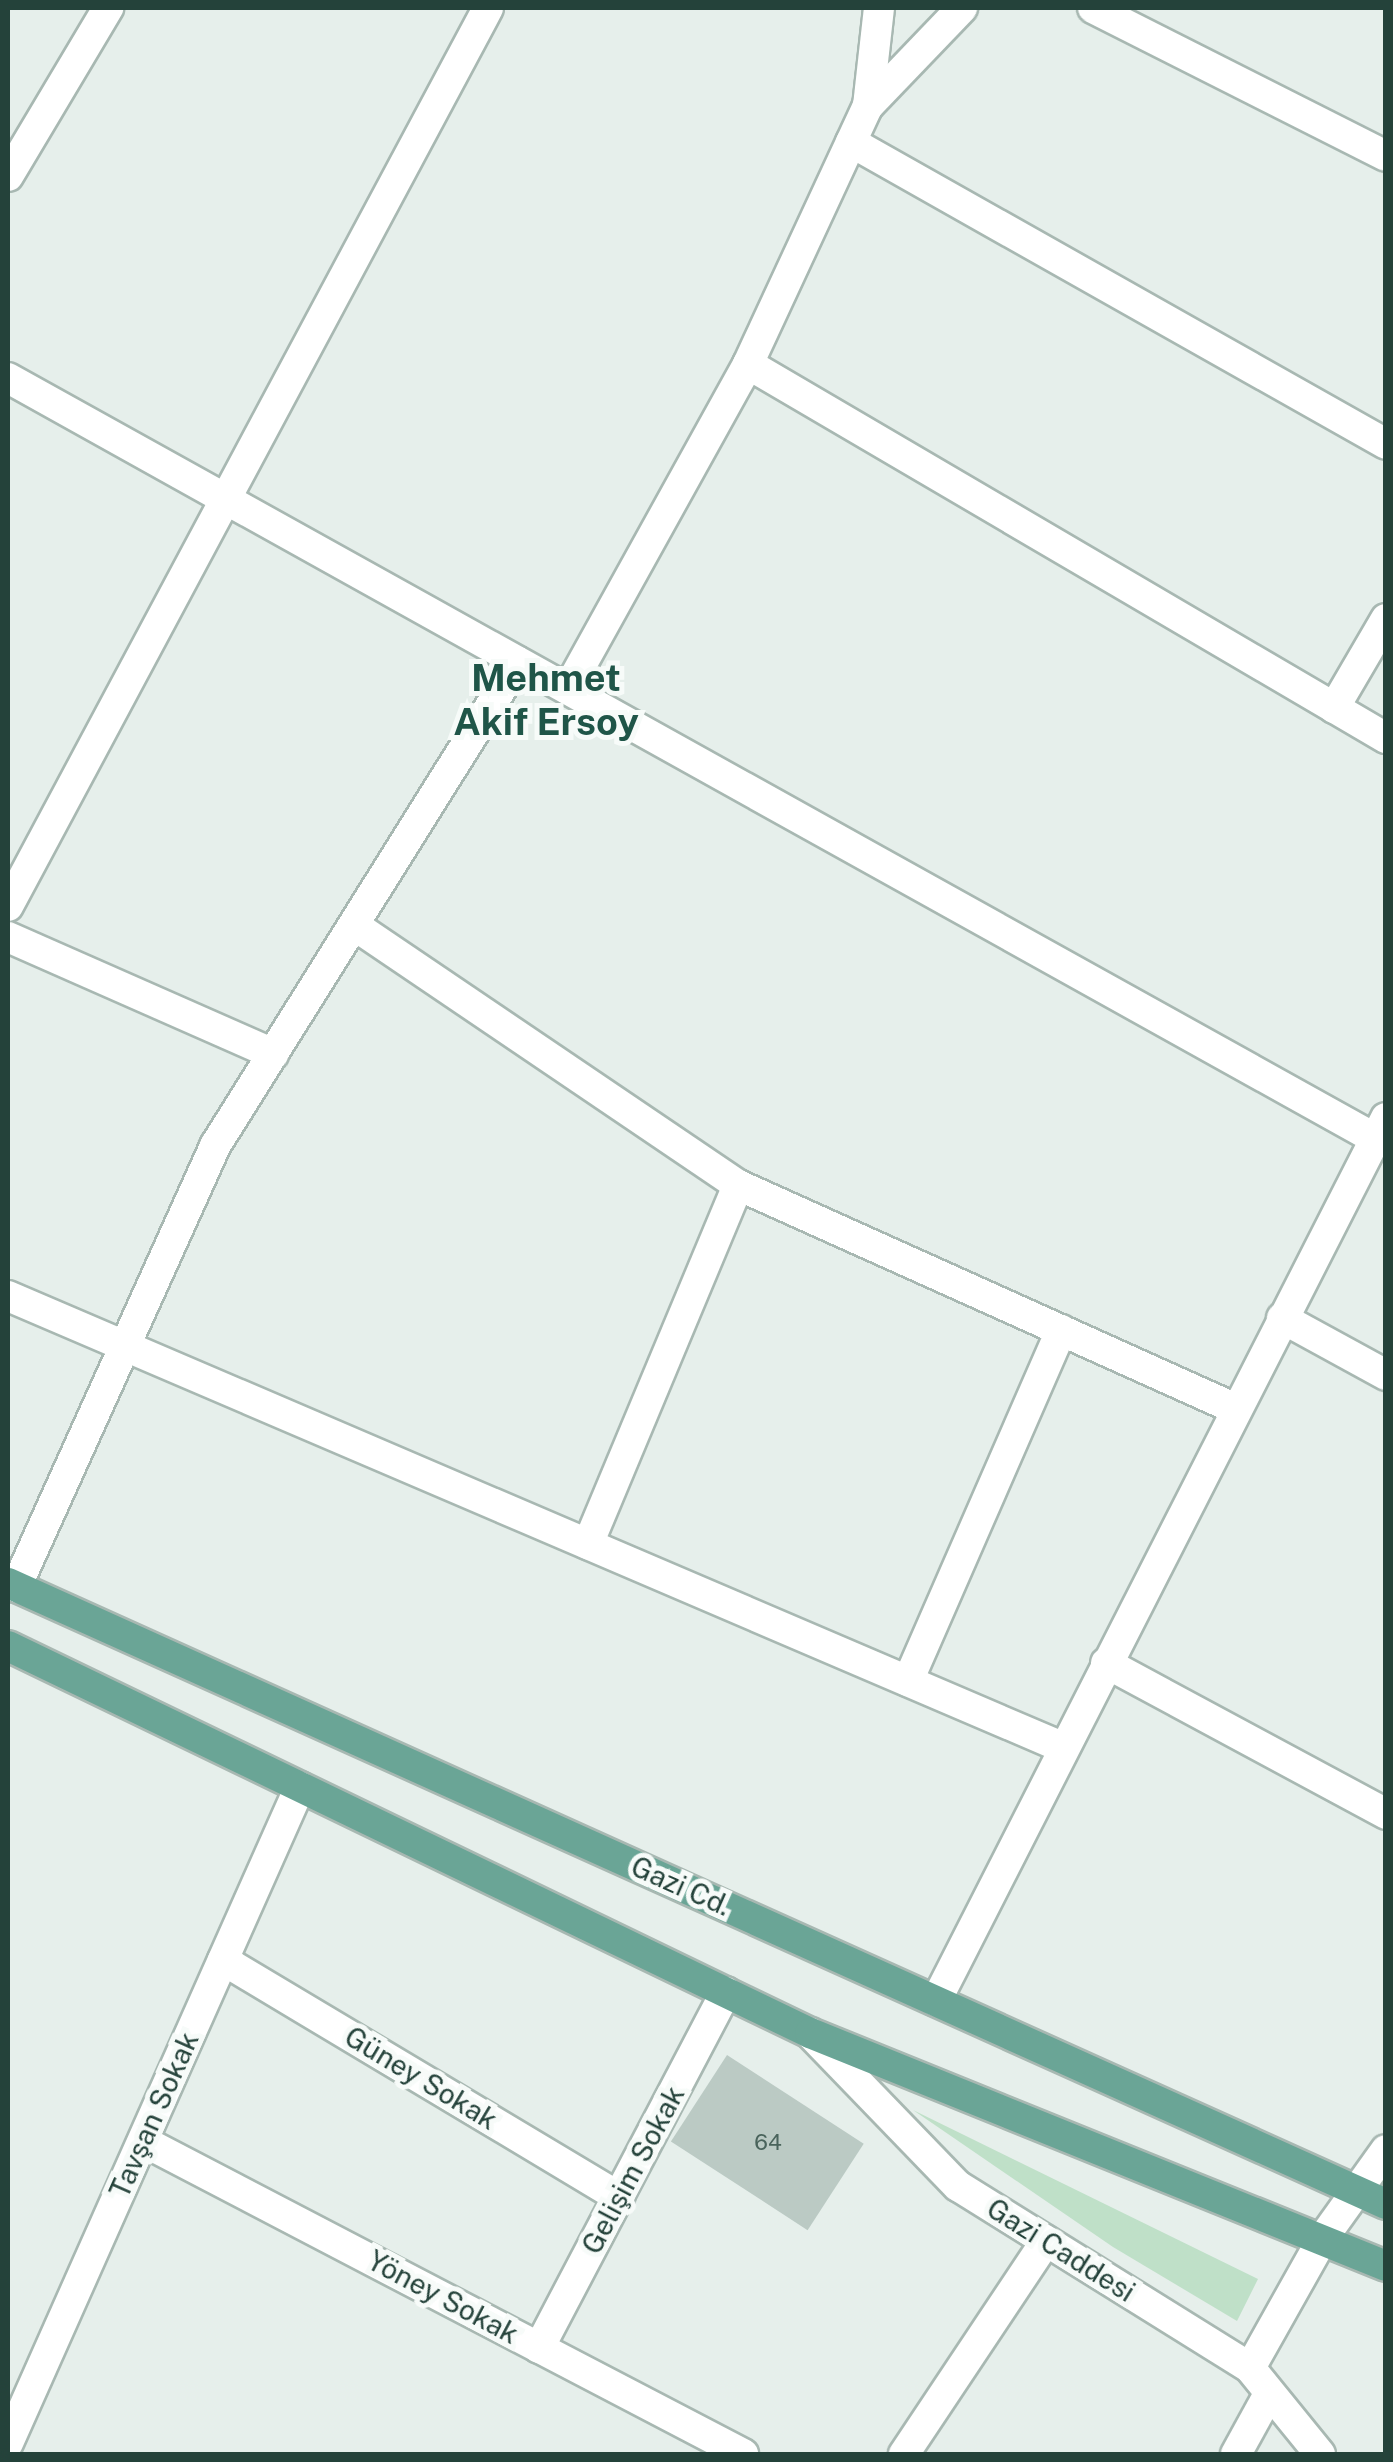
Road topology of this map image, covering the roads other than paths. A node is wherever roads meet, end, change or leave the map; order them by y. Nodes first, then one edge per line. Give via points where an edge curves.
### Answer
1 (108, 8) edge
2 (488, 8) edge
3 (879, 8) edge
4 (962, 8) edge
5 (1093, 8) edge
6 (868, 106) junction
7 (851, 142) junction
8 (1386, 156) edge
9 (8, 176) edge
10 (748, 364) junction
11 (8, 378) edge
12 (1386, 444) edge
13 (224, 498) junction
14 (1386, 619) edge
15 (518, 662) junction
16 (568, 689) junction
17 (1334, 708) junction
18 (1386, 738) edge
19 (8, 906) edge
20 (354, 924) junction
21 (8, 937) edge
22 (273, 1054) junction
23 (1380, 1128) edge
24 (738, 1185) junction
25 (8, 1296) edge
26 (1282, 1318) junction
27 (1061, 1330) junction
28 (124, 1347) junction
29 (1386, 1375) edge
30 (1236, 1409) junction
31 (588, 1544) junction
32 (12, 1585) edge
33 (8, 1646) edge
34 (1106, 1663) junction
35 (908, 1681) junction
36 (1062, 1747) junction
37 (300, 1786) junction
38 (1386, 1814) edge
39 (223, 1960) junction
40 (726, 1992) junction
41 (936, 2002) junction
42 (810, 2033) junction
43 (143, 2141) junction
44 (1386, 2150) edge
45 (1354, 2190) junction
46 (618, 2197) junction
47 (1386, 2204) edge
48 (1323, 2238) junction
49 (1046, 2241) junction
50 (1386, 2266) edge
51 (539, 2348) junction
52 (1250, 2368) junction
53 (1269, 2394) junction
54 (8, 2443) edge
55 (744, 2454) edge
56 (904, 2454) edge
57 (1236, 2454) edge
58 (1320, 2454) edge

1 - 9 street
2 - 13 street
3 - 6 street
4 - 6 street
5 - 8 street
6 - 7 street
7 - 10 street
7 - 12 street
10 - 16 street
10 - 17 street
11 - 13 street
13 - 15 street
13 - 19 street
14 - 17 street
15 - 16 street
15 - 20 street
16 - 23 street
17 - 18 street
20 - 22 street
20 - 24 street
21 - 22 street
22 - 28 street via 215,1146
23 - 26 street
24 - 27 street
24 - 31 street
25 - 28 street
26 - 29 street
26 - 30 street
27 - 30 street
27 - 35 street
28 - 31 street
28 - 32 street
30 - 34 street
31 - 35 street
32 - 41 main road, Gazi Cd.
33 - 37 main road
34 - 36 street
34 - 38 street
35 - 36 street
36 - 41 street
37 - 39 street, Tavşan Sokak
37 - 40 main road
39 - 43 street, Tavşan Sokak
39 - 46 street, Güney Sokak
40 - 42 main road
40 - 46 street, Gelişim Sokak
41 - 45 main road, Gazi Cd.
42 - 48 main road
42 - 49 street, Gazi Caddesi via 958,2186
43 - 51 street, Yöney Sokak
43 - 54 street, Tavşan Sokak
44 - 45 street
45 - 47 main road, Gazi Cd.
45 - 48 street
46 - 51 street, Gelişim Sokak
48 - 50 main road
48 - 52 street
49 - 52 street, Gazi Caddesi
49 - 56 street
51 - 55 street, Yöney Sokak
52 - 53 street, Gazi Caddesi
53 - 57 street
53 - 58 street, Gazi Caddesi

